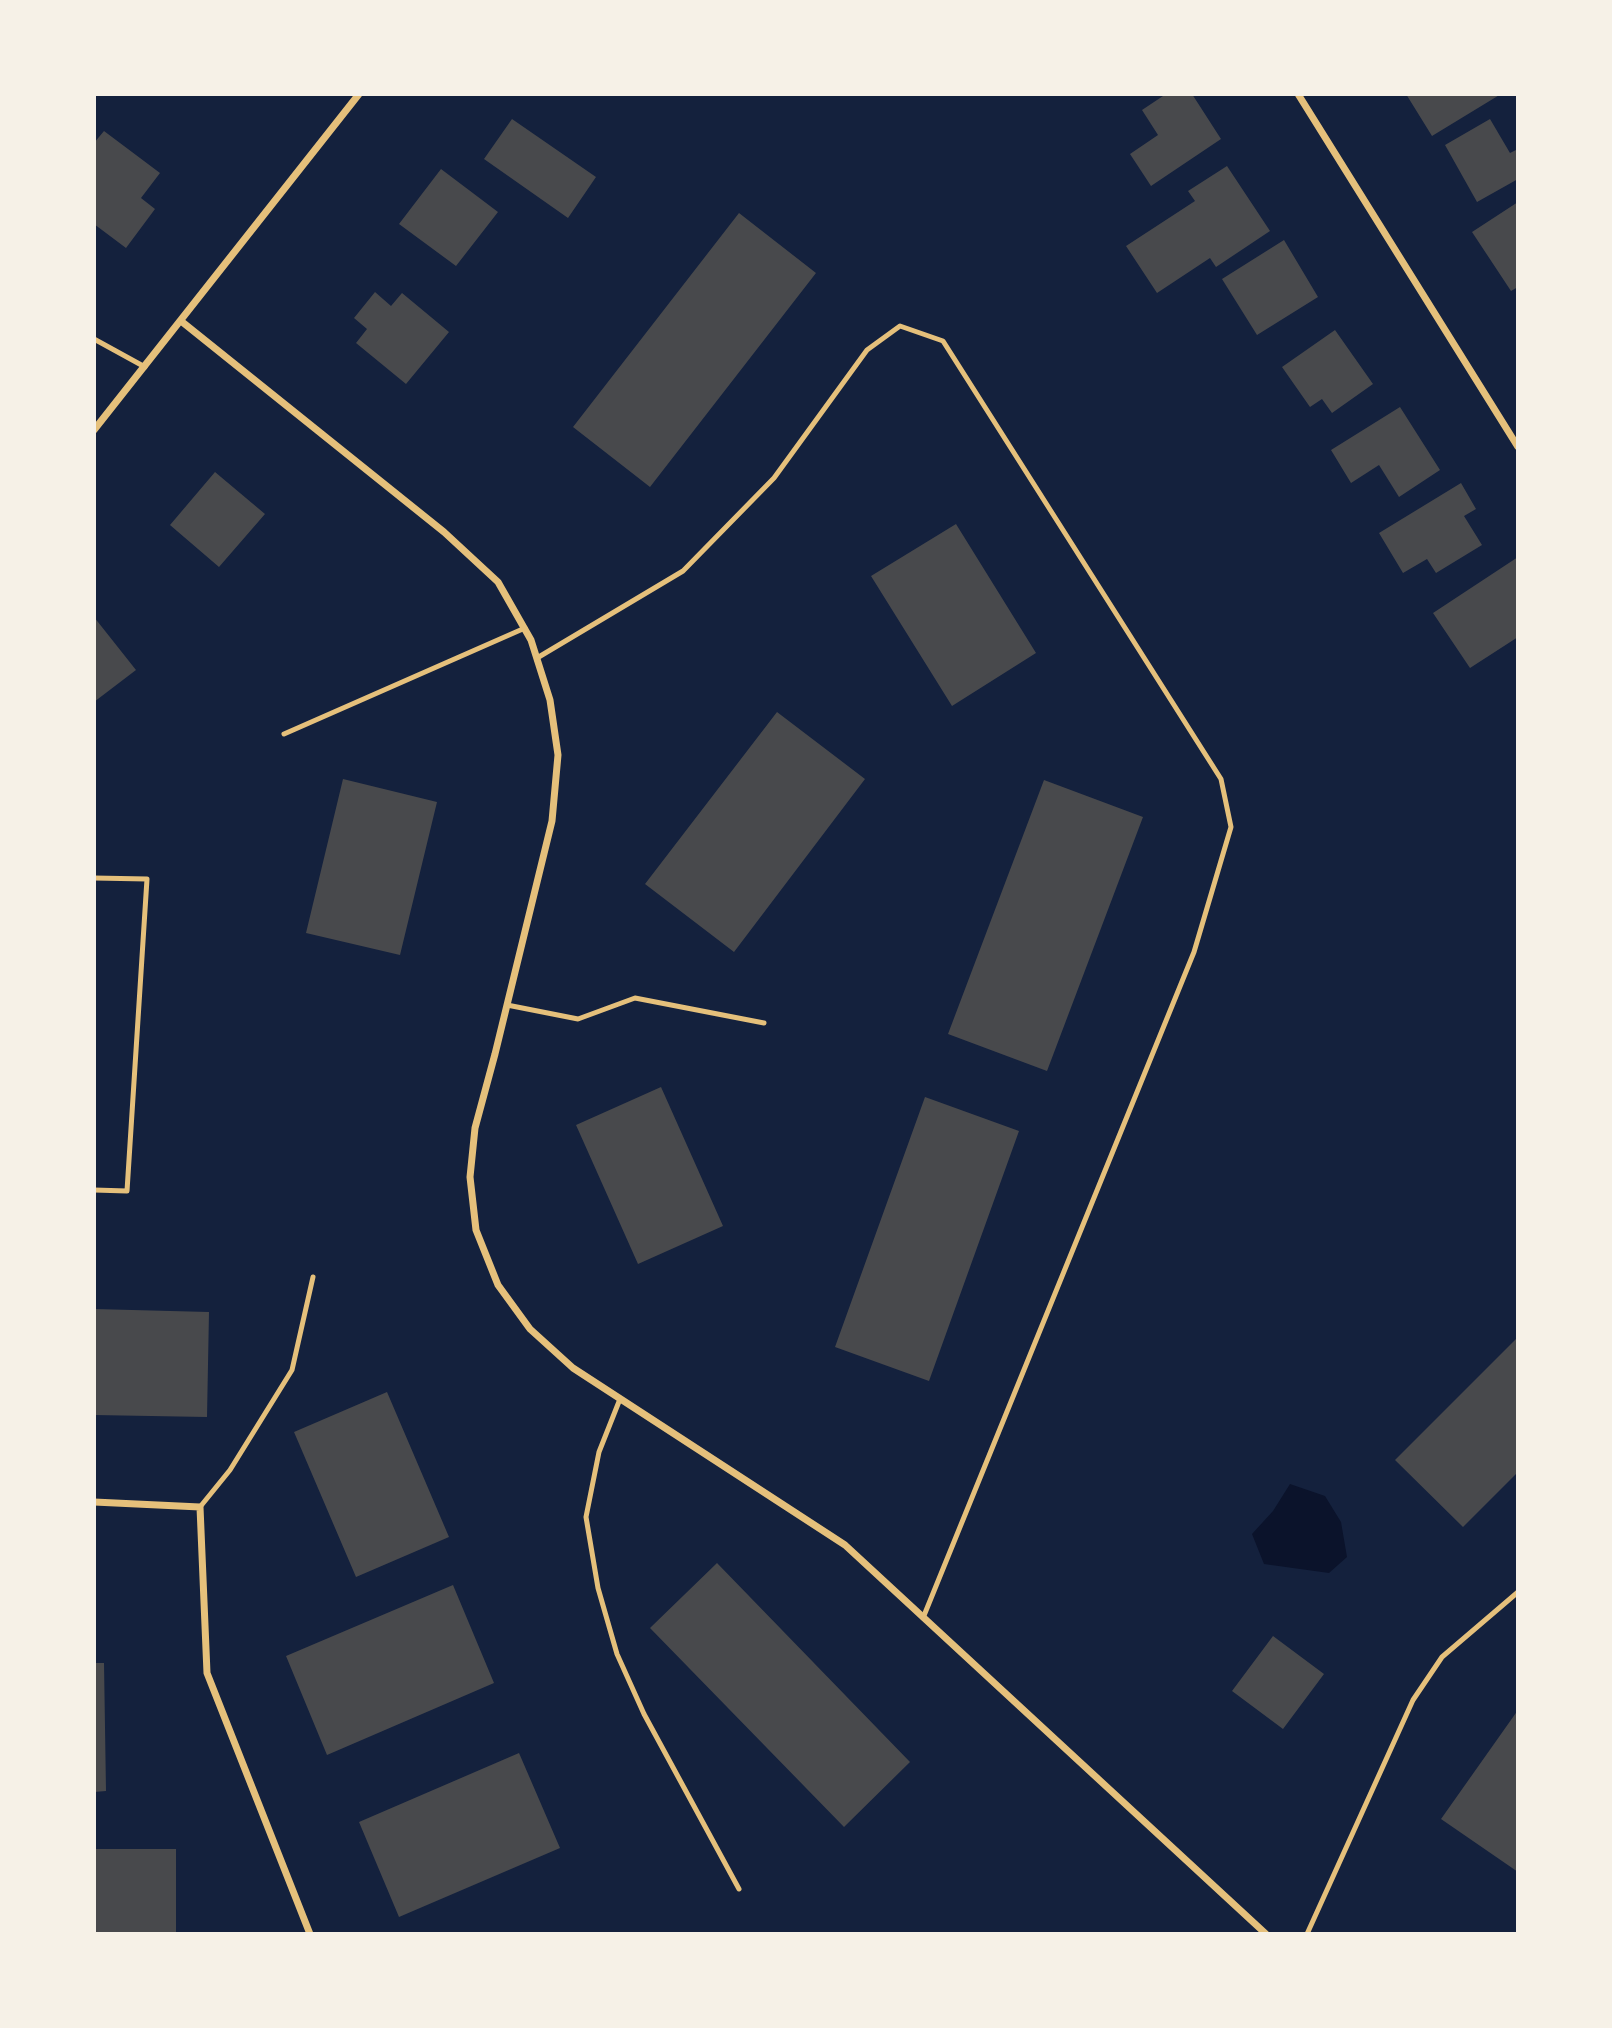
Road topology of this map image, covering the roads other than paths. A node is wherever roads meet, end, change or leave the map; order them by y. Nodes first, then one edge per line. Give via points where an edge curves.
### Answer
1 (359, 94) edge
2 (1298, 94) edge
3 (181, 321) junction
4 (94, 339) edge
5 (145, 367) junction
6 (94, 430) edge
7 (1517, 447) edge
8 (525, 628) junction
9 (537, 658) junction
10 (284, 734) dead end
11 (94, 878) edge
12 (507, 1005) junction
13 (764, 1023) dead end
14 (94, 1190) edge
15 (313, 1277) dead end
16 (621, 1399) junction
17 (94, 1502) edge
18 (200, 1507) junction
19 (1517, 1592) edge
20 (923, 1618) junction
21 (739, 1889) dead end
22 (310, 1934) edge
23 (1266, 1934) edge
24 (1307, 1934) edge

1 - 3 street
2 - 7 street
3 - 5 street
3 - 8 street via 444,532 498,582
4 - 5 lane
5 - 6 street
8 - 9 street
8 - 10 lane
9 - 12 street via 550,700 558,755 552,821
9 - 20 lane via 682,570 774,478 867,350 900,326 943,341 1221,779 1231,827 1194,952
11 - 14 lane via 147,879 127,1191
12 - 13 lane via 578,1019 635,998
12 - 16 street via 475,1128 470,1177 476,1230 498,1285 530,1329 573,1368
15 - 18 lane via 292,1370 230,1470
16 - 20 street via 845,1545
16 - 21 lane via 599,1452 586,1517 598,1588 617,1654 644,1714
17 - 18 street
18 - 22 street via 206,1673
19 - 24 lane via 1442,1657 1413,1700
20 - 23 street

